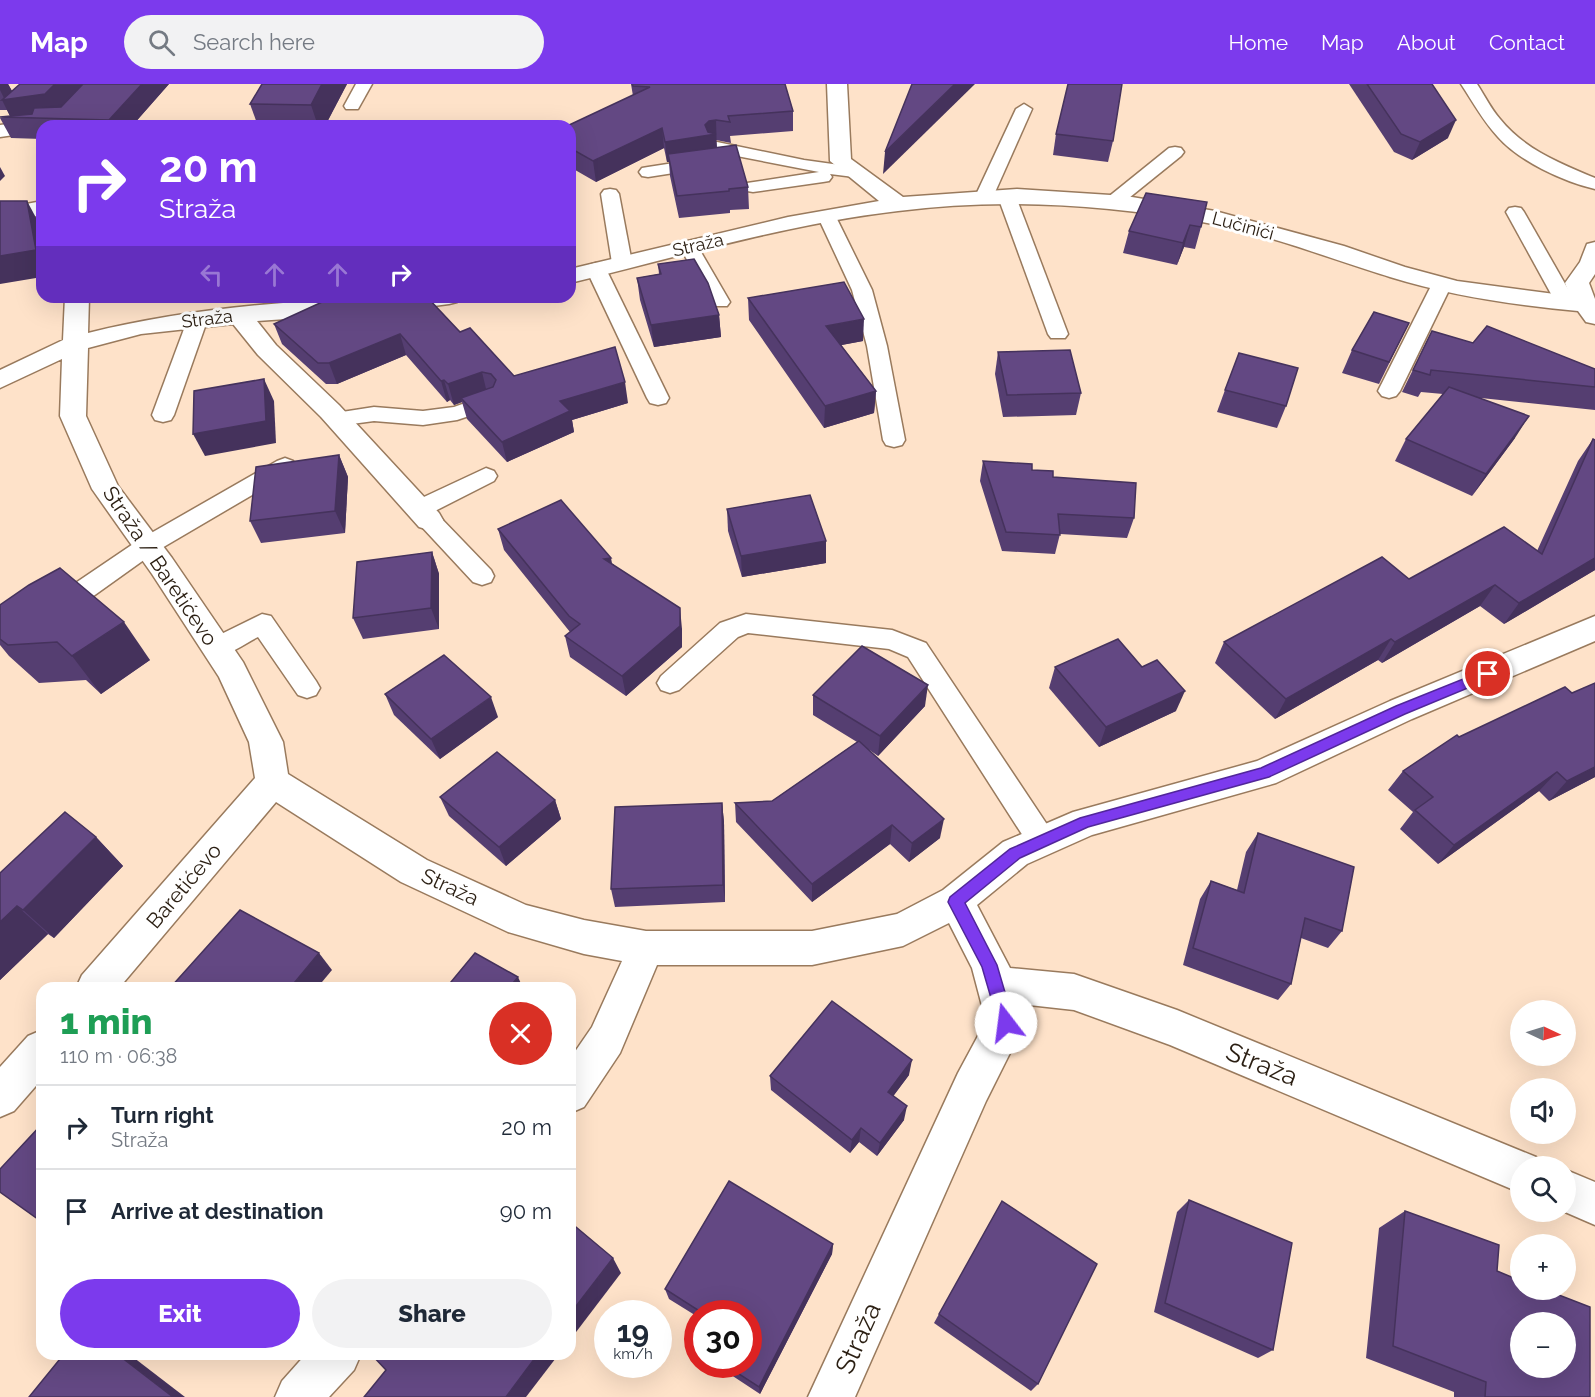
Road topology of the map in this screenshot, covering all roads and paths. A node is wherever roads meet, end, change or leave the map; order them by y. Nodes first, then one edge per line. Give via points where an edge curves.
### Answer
1 (364, 84) edge
2 (837, 84) edge
3 (1469, 84) edge
4 (352, 106) dead end
5 (1024, 108) dead end
6 (36, 125) edge
7 (0, 131) edge
8 (717, 147) edge
9 (1175, 152) dead end
10 (754, 156) junction
11 (648, 172) dead end
12 (854, 172) junction
13 (1595, 184) edge
14 (753, 187) dead end
15 (610, 195) dead end
16 (1007, 197) junction
17 (983, 198) junction
18 (1113, 202) junction
19 (898, 204) junction
20 (36, 209) edge
21 (1515, 212) dead end
22 (0, 216) edge
23 (827, 217) junction
24 (689, 247) junction
25 (1595, 249) edge
26 (622, 263) junction
27 (596, 269) junction
28 (576, 274) edge
29 (1442, 285) junction
30 (77, 303) edge
31 (403, 303) edge
32 (720, 303) dead end
33 (1582, 308) edge
34 (239, 315) junction
35 (197, 321) junction
36 (1059, 334) dead end
37 (75, 344) junction
38 (0, 380) edge
39 (1389, 391) dead end
40 (658, 398) dead end
41 (488, 402) edge
42 (163, 416) dead end
43 (337, 419) junction
44 (894, 440) dead end
45 (285, 466) edge
46 (486, 476) dead end
47 (424, 515) junction
48 (147, 546) junction
49 (482, 576) dead end
50 (35, 624) edge
51 (1595, 628) edge
52 (216, 648) junction
53 (670, 683) dead end
54 (307, 688) dead end
55 (272, 782) junction
56 (1042, 841) junction
57 (956, 902) junction
58 (646, 948) junction
59 (100, 982) edge
60 (995, 984) junction
61 (36, 1056) edge
62 (576, 1084) edge
63 (0, 1096) edge
64 (1510, 1167) edge
65 (1576, 1195) edge
66 (1595, 1204) edge
67 (332, 1360) edge
68 (298, 1397) edge
69 (831, 1397) edge

1 - 4 lane
2 - 12 street via 841,161
3 - 13 lane via 1513,144 1527,155
5 - 17 lane
6 - 7 street
8 - 10 lane
9 - 18 lane
10 - 11 lane
10 - 12 lane
12 - 14 lane
12 - 19 street
15 - 26 lane
16 - 17 street, Lučinići
16 - 18 street, Lučinići
16 - 36 lane
17 - 19 street, Lučinići
18 - 29 street, Lučinići via 1207,216
19 - 23 street, Straža
20 - 22 street
21 - 33 lane
23 - 24 street, Straža
23 - 44 lane via 862,290 878,346
24 - 26 street, Straža
24 - 32 lane
25 - 33 street via 1592,262 1577,283
26 - 27 street, Straža
27 - 28 street, Straža
27 - 40 lane
29 - 33 street, Lučinići
29 - 39 lane
30 - 37 street, Straža / Baretićevo
31 - 34 street, Straža
34 - 35 street, Straža
34 - 43 street via 267,350
35 - 37 street, Straža via 141,327
35 - 42 lane
37 - 38 street
37 - 48 street, Straža / Baretićevo via 73,416 106,489
41 - 43 lane via 458,413 423,418 374,414
43 - 47 street
45 - 48 lane
46 - 47 lane
47 - 49 lane
48 - 50 lane
48 - 52 street, Straža / Baretićevo
51 - 56 street, Straža via 1264,773 1086,822
52 - 54 lane via 262,623
52 - 55 street, Straža / Baretićevo via 232,671 266,742
53 - 56 lane via 729,630 746,623 892,640 916,650
55 - 58 street, Straža via 414,871 521,920
55 - 59 street, Baretićevo
56 - 57 street, Straža via 1015,853
57 - 58 street, Straža via 903,929 812,948
57 - 60 street, Straža via 990,965
58 - 62 street via 606,1040
60 - 64 street, Straža via 1074,992
60 - 69 street, Straža via 1006,1023 972,1087
61 - 63 street
65 - 66 street
67 - 68 street

